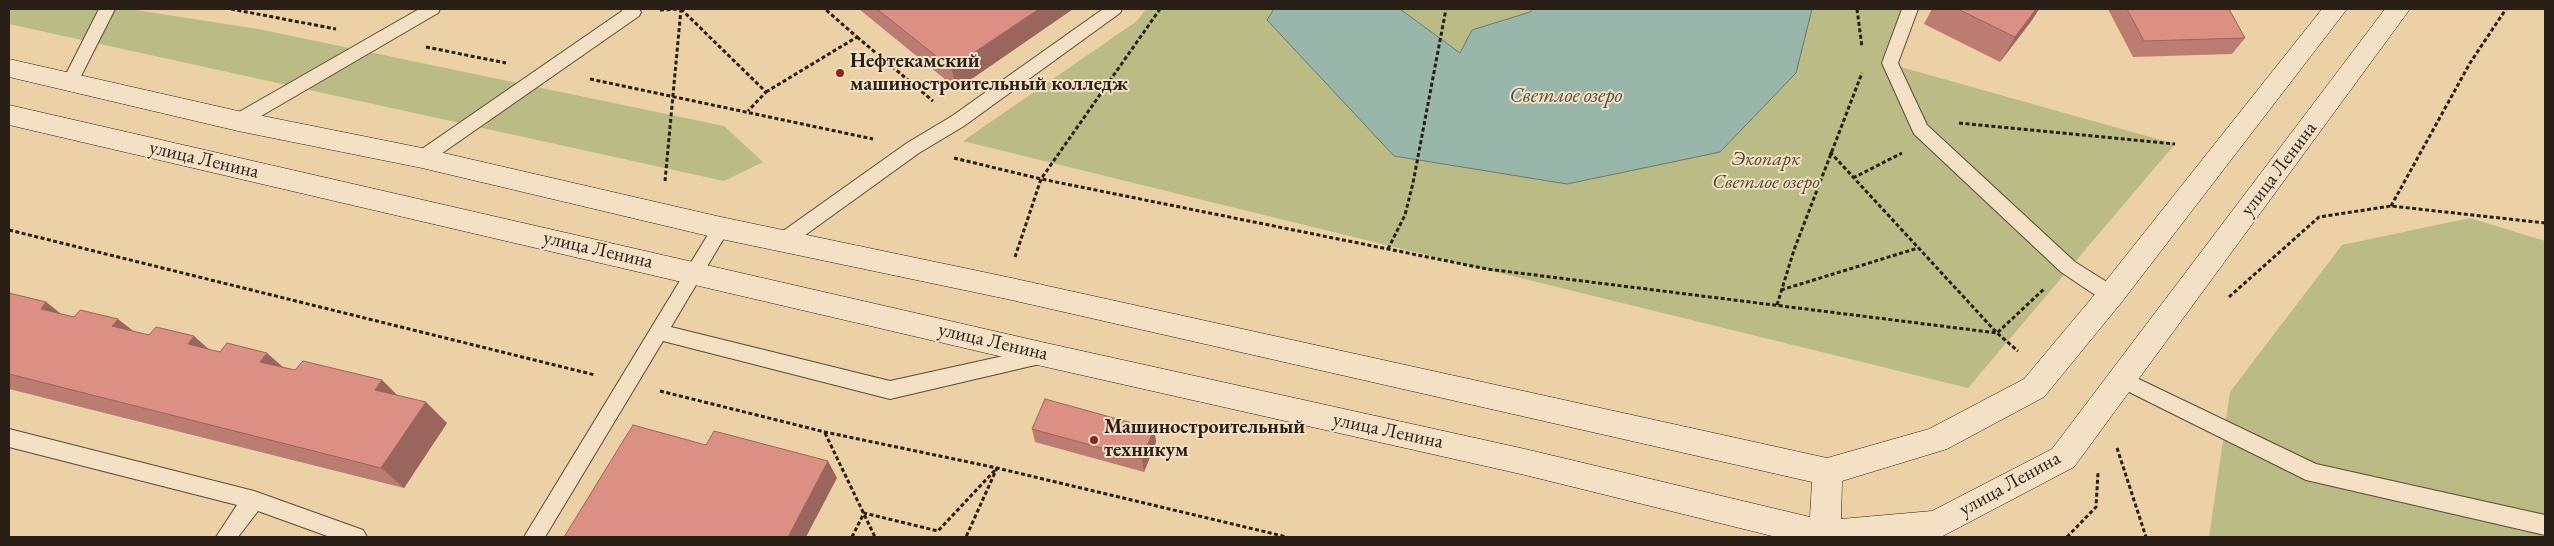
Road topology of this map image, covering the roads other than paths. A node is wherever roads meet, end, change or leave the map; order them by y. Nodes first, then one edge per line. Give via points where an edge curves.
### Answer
1 (107, 9) edge
2 (432, 9) edge
3 (629, 9) edge
4 (1114, 9) edge
5 (1910, 9) edge
6 (2334, 9) edge
7 (2398, 9) edge
8 (9, 68) edge
9 (70, 82) junction
10 (9, 115) edge
11 (238, 121) junction
12 (422, 158) junction
13 (721, 228) junction
14 (783, 241) junction
15 (694, 272) junction
16 (2110, 295) junction
17 (659, 332) junction
18 (1046, 355) junction
19 (2122, 379) junction
20 (9, 438) edge
21 (1827, 472) junction
22 (254, 500) junction
23 (2545, 525) edge
24 (1940, 531) edge
25 (1825, 536) edge
26 (226, 537) edge
27 (356, 537) edge
28 (534, 537) edge

1 - 9 lane
2 - 11 lane
3 - 12 lane via 633,12
4 - 14 lane
5 - 16 lane via 1890,64 1920,129 2068,266
6 - 16 main road
7 - 19 main road, улица Ленина
8 - 9 main road
9 - 11 main road
10 - 15 main road, улица Ленина
11 - 12 main road
12 - 13 main road
13 - 14 main road
13 - 15 lane
14 - 21 main road via 1007,288
15 - 17 lane
15 - 18 main road, улица Ленина
16 - 21 main road via 2034,388 1936,440
17 - 18 lane via 890,390
17 - 28 lane
18 - 25 main road, улица Ленина via 1525,462
19 - 23 lane via 2313,473
19 - 24 main road, улица Ленина via 2063,458
20 - 22 lane
21 - 25 main road
22 - 26 lane
22 - 27 lane
24 - 25 main road, улица Ленина

